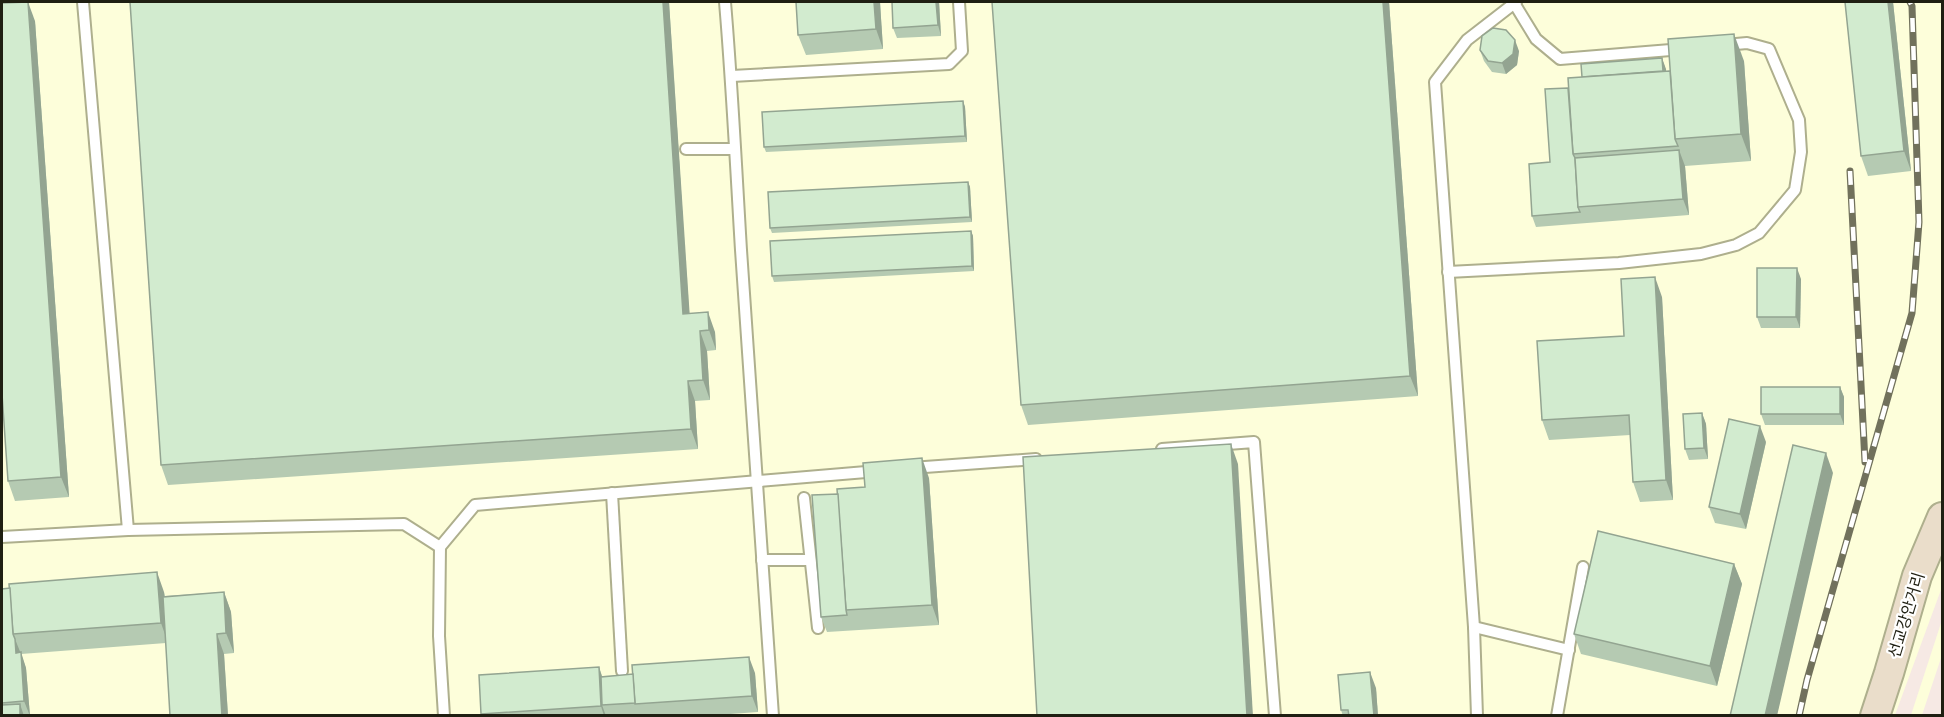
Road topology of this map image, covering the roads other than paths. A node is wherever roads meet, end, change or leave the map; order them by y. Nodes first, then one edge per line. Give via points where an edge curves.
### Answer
1 (82, 2) edge
2 (725, 2) edge
3 (959, 2) edge
4 (1515, 2) edge
5 (1712, 46) edge
6 (1700, 47) edge
7 (732, 76) junction
8 (734, 148) junction
9 (686, 149) dead end
10 (1448, 272) junction
11 (1147, 450) edge
12 (1052, 457) edge
13 (886, 470) edge
14 (898, 470) edge
15 (755, 481) junction
16 (612, 493) junction
17 (804, 498) dead end
18 (1942, 517) edge
19 (128, 530) junction
20 (2, 537) edge
21 (441, 547) junction
22 (762, 560) junction
23 (810, 560) junction
24 (1583, 567) dead end
25 (1474, 627) junction
26 (818, 628) edge
27 (1569, 650) junction
28 (622, 671) dead end
29 (444, 716) edge
30 (773, 716) edge
31 (1275, 716) edge
32 (1478, 716) edge
33 (1557, 716) edge
34 (1875, 716) edge

1 - 19 lane
2 - 7 lane
3 - 7 lane via 962,51 949,64
4 - 6 lane via 1536,39 1560,59
4 - 10 lane via 1467,40 1435,82
5 - 10 lane via 1747,43 1769,49 1799,120 1801,152 1795,190 1759,233 1736,245 1701,254 1619,263
7 - 8 lane
8 - 9 lane
8 - 15 lane
10 - 25 lane
11 - 31 lane via 1254,442
12 - 14 lane
13 - 15 lane
15 - 16 lane
15 - 22 lane
16 - 21 lane via 475,506
16 - 28 lane
17 - 23 lane
18 - 34 main road, 선교강안거리 via 1917,576
19 - 20 lane
19 - 21 lane via 405,524
21 - 29 lane via 439,636
22 - 23 lane
22 - 30 lane
23 - 26 lane
24 - 27 lane
25 - 27 lane
25 - 32 lane
27 - 33 lane

